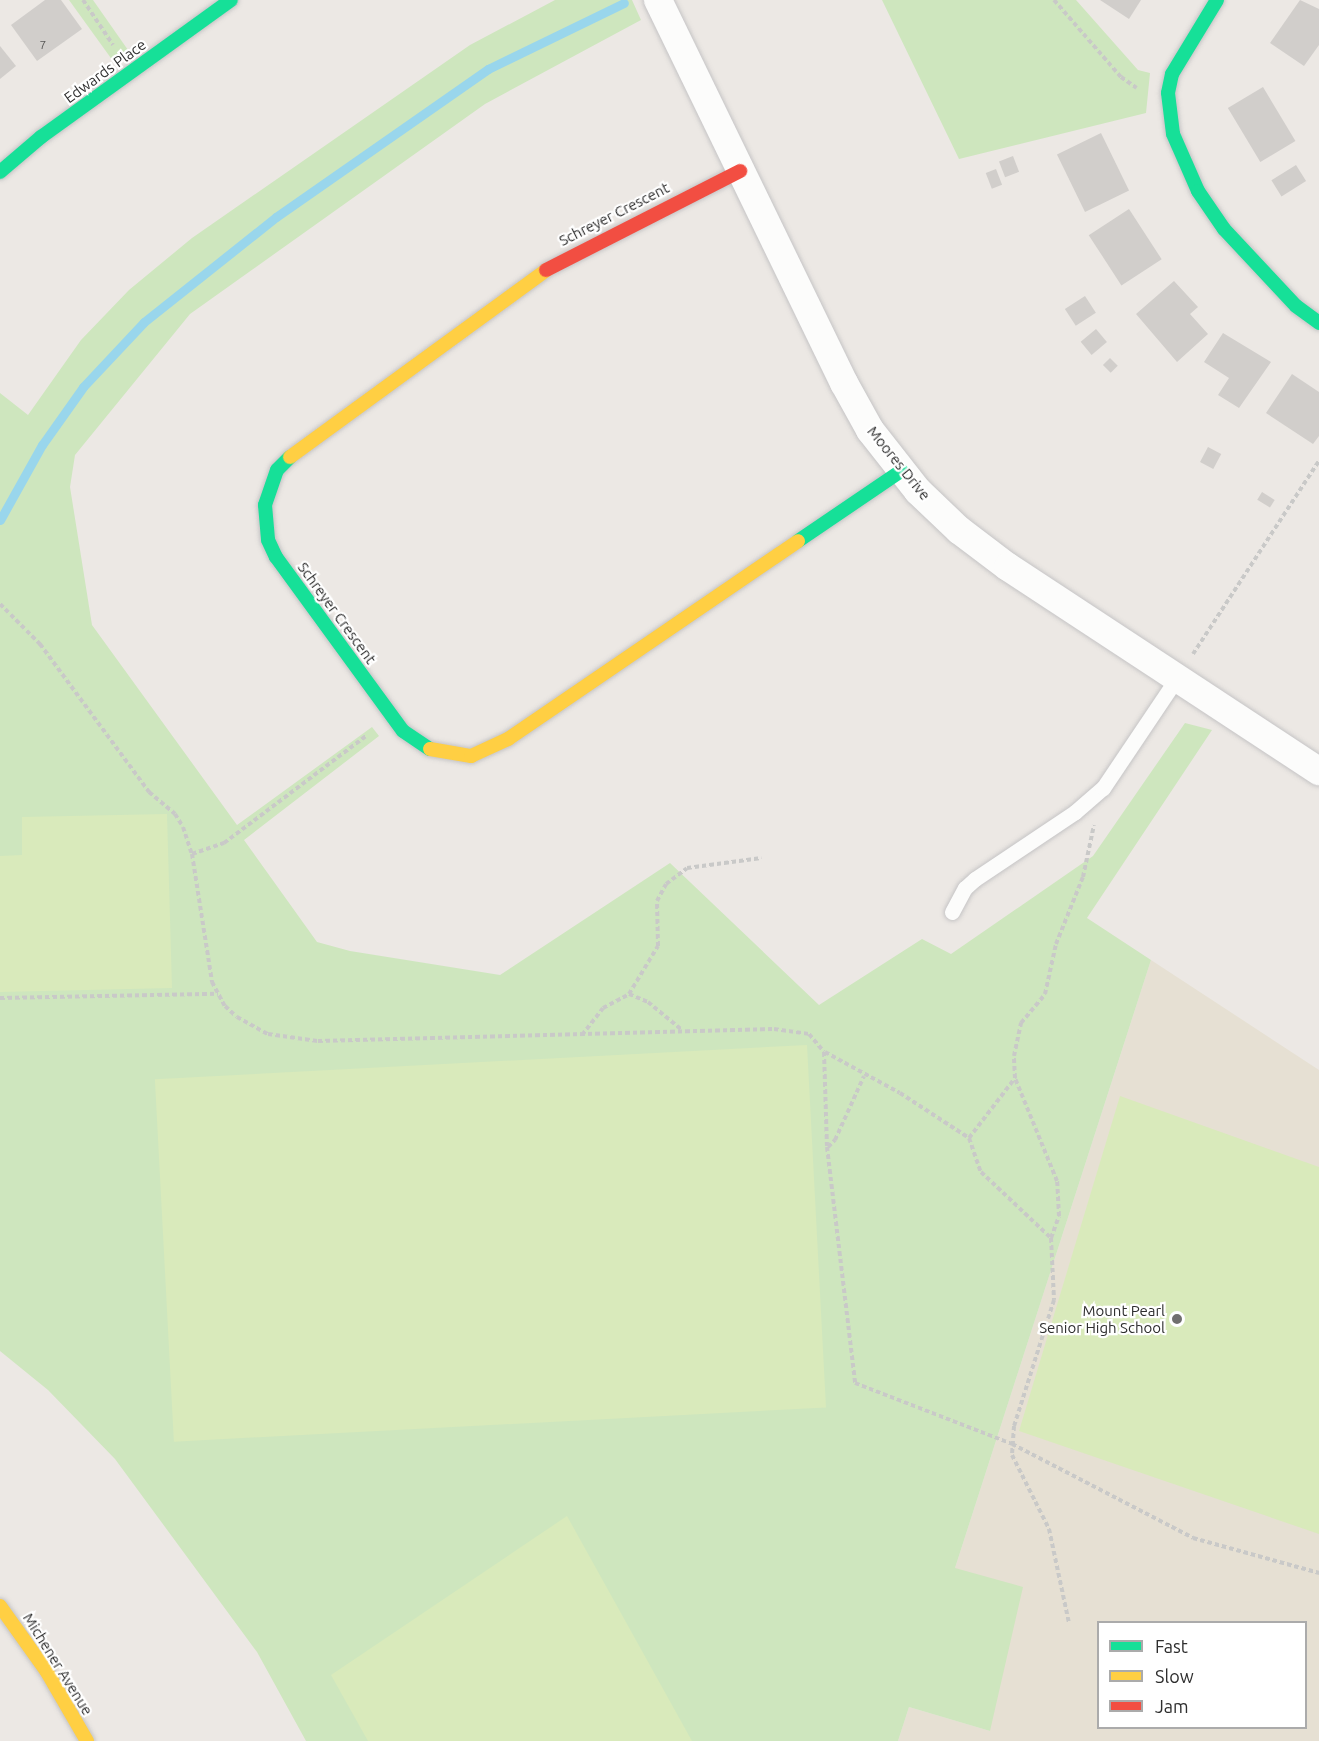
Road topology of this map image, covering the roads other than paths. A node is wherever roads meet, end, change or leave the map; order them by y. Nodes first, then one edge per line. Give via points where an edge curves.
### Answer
1 (231, 0) edge
2 (658, 0) edge
3 (1216, 0) edge
4 (740, 171) junction
5 (0, 172) edge
6 (1319, 323) edge
7 (901, 471) junction
8 (1185, 667) junction
9 (1319, 771) edge
10 (952, 912) dead end
11 (0, 1606) edge
12 (87, 1741) edge

1 - 5 street, Edwards Place via 41,137
2 - 4 street, Moores Drive
3 - 6 street via 1180,56 1168,93 1180,155 1209,208 1296,306
4 - 7 street, Moores Drive via 848,391
4 - 7 street, Schreyer Crescent via 559,260 303,446 277,470 265,505 272,549 403,731 435,752 471,756 491,750
7 - 8 street, Moores Drive via 981,548
8 - 9 street, Moores Drive
8 - 10 lane via 1090,801 975,879 965,888
11 - 12 street, Michener Avenue via 47,1672

